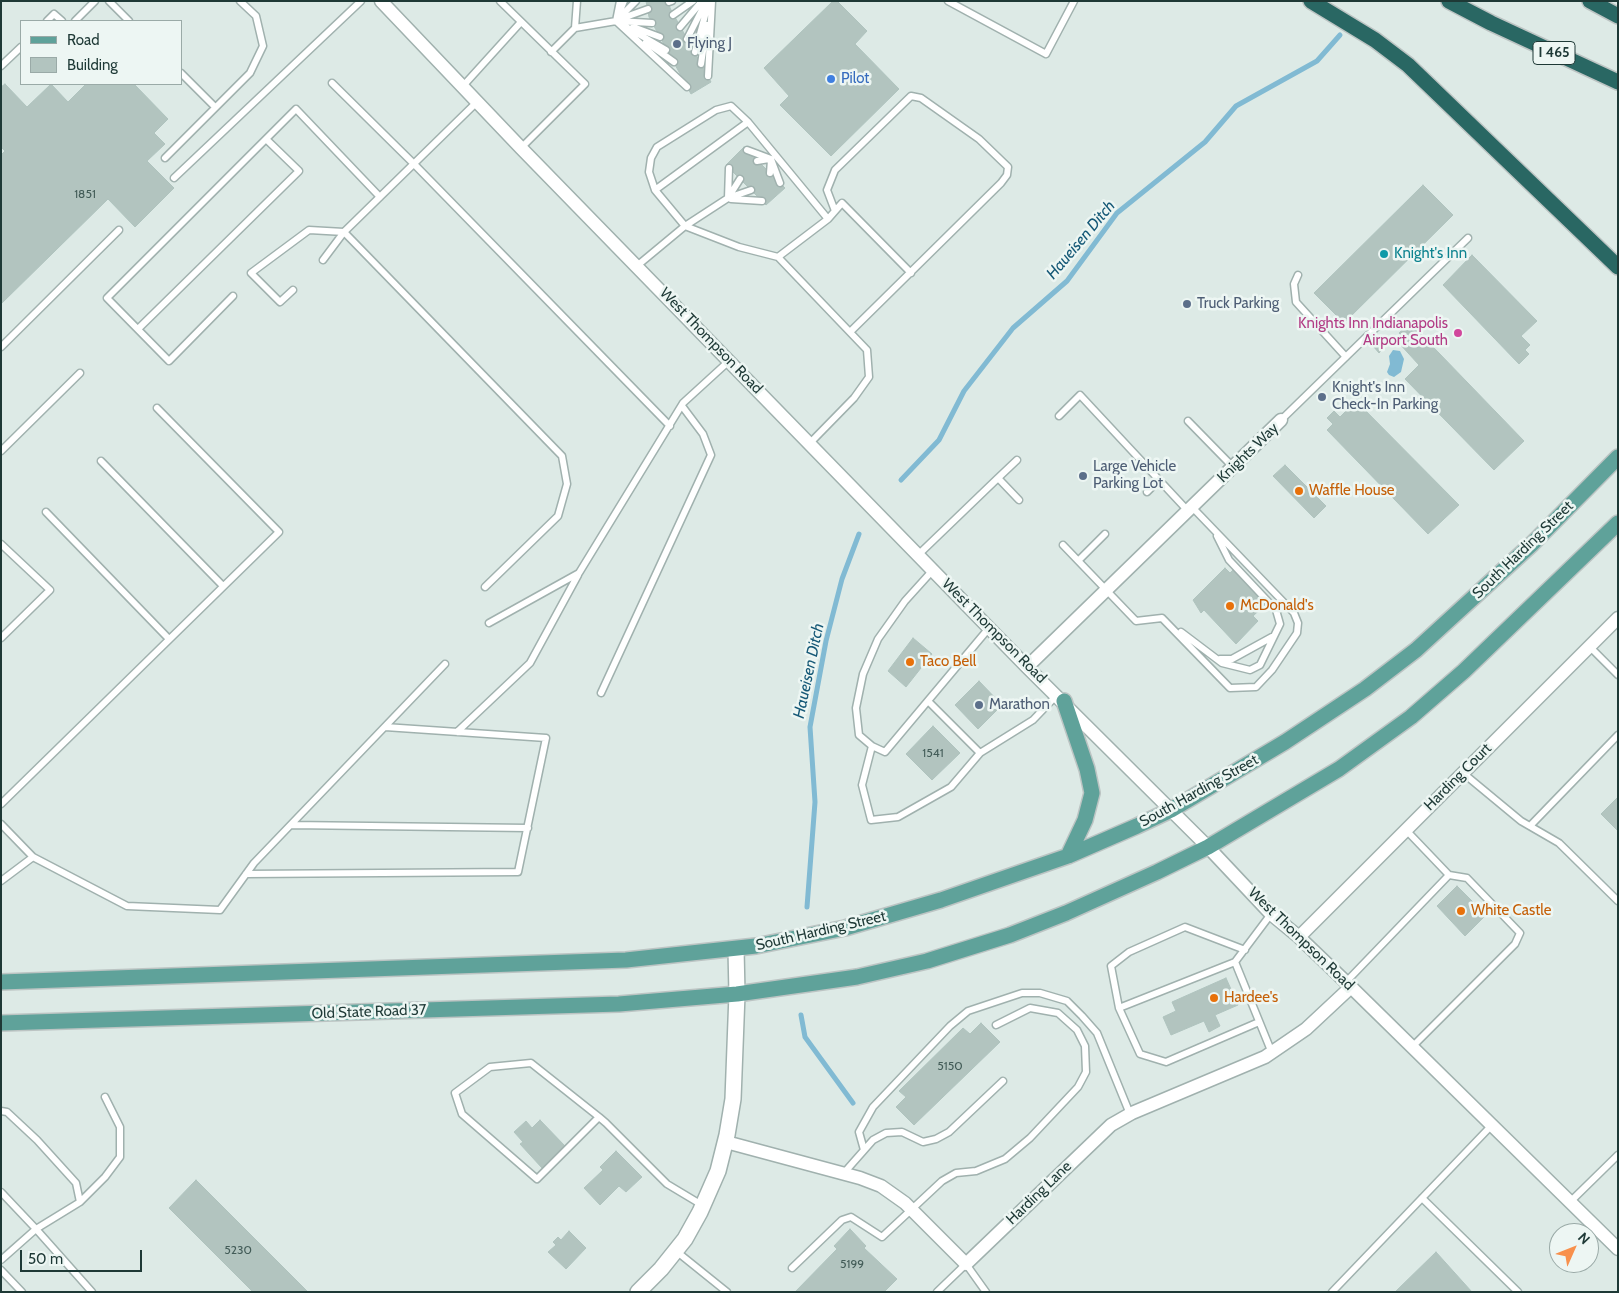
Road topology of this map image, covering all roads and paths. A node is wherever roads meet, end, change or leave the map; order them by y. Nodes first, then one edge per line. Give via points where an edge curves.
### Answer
1 (95, 1) edge
2 (109, 1) edge
3 (240, 1) edge
4 (361, 1) edge
5 (381, 1) edge
6 (500, 1) edge
7 (576, 1) edge
8 (622, 1) edge
9 (629, 1) edge
10 (636, 1) edge
11 (693, 1) edge
12 (702, 1) edge
13 (710, 1) edge
14 (948, 1) edge
15 (1074, 1) edge
16 (1311, 1) edge
17 (1450, 1) edge
18 (1590, 1) edge
19 (648, 9) dead end
20 (674, 15) dead end
21 (1618, 16) edge
22 (48, 20) edge
23 (61, 20) edge
24 (76, 20) edge
25 (128, 20) edge
26 (616, 21) junction
27 (521, 22) junction
28 (652, 23) dead end
29 (680, 27) dead end
30 (575, 28) junction
31 (660, 37) dead end
32 (687, 39) dead end
33 (20, 48) edge
34 (666, 50) dead end
35 (551, 52) junction
36 (695, 52) dead end
37 (674, 62) dead end
38 (701, 64) dead end
39 (1, 66) edge
40 (182, 74) edge
41 (681, 76) dead end
42 (708, 76) dead end
43 (1618, 82) edge
44 (332, 83) dead end
45 (464, 86) junction
46 (687, 88) dead end
47 (478, 101) junction
48 (215, 107) junction
49 (748, 122) junction
50 (266, 139) junction
51 (521, 148) junction
52 (747, 150) dead end
53 (774, 157) junction
54 (165, 158) dead end
55 (757, 161) dead end
56 (414, 164) junction
57 (729, 168) dead end
58 (770, 173) dead end
59 (174, 178) dead end
60 (740, 179) dead end
61 (780, 183) dead end
62 (655, 190) junction
63 (751, 190) dead end
64 (380, 197) junction
65 (728, 198) junction
66 (762, 201) dead end
67 (835, 211) junction
68 (828, 219) junction
69 (685, 226) junction
70 (119, 230) dead end
71 (344, 232) junction
72 (1468, 238) dead end
73 (778, 258) junction
74 (323, 260) dead end
75 (638, 265) junction
76 (1618, 267) edge
77 (911, 272) junction
78 (1298, 275) dead end
79 (293, 290) dead end
80 (233, 296) dead end
81 (138, 329) junction
82 (850, 332) junction
83 (1, 347) edge
84 (1346, 357) junction
85 (730, 360) junction
86 (80, 373) dead end
87 (682, 406) junction
88 (157, 408) dead end
89 (1059, 416) dead end
90 (1281, 420) joint
91 (1188, 421) dead end
92 (670, 426) junction
93 (810, 443) junction
94 (1, 451) edge
95 (1618, 457) edge
96 (1017, 460) dead end
97 (101, 461) dead end
98 (1233, 467) junction
99 (998, 478) junction
100 (1160, 480) junction
101 (1147, 492) dead end
102 (1019, 500) dead end
103 (1190, 509) junction
104 (46, 512) dead end
105 (1618, 523) edge
106 (1215, 531) junction
107 (1105, 534) dead end
108 (1, 544) edge
109 (1063, 544) dead end
110 (918, 555) junction
111 (1079, 560) junction
112 (933, 570) junction
113 (579, 573) junction
114 (223, 586) junction
115 (485, 587) dead end
116 (1107, 589) junction
117 (1162, 618) junction
118 (1618, 618) edge
119 (489, 622) dead end
120 (989, 628) junction
121 (1275, 634) junction
122 (1, 638) edge
123 (169, 640) junction
124 (1589, 646) junction
125 (1208, 654) junction
126 (445, 664) dead end
127 (1027, 667) junction
128 (1618, 676) edge
129 (601, 694) dead end
130 (1061, 698) junction
131 (928, 701) junction
132 (385, 727) junction
133 (457, 732) junction
134 (1618, 735) edge
135 (872, 746) junction
136 (980, 753) junction
137 (1463, 773) junction
138 (1, 804) edge
139 (1171, 810) junction
140 (1, 824) edge
141 (291, 825) junction
142 (1530, 826) junction
143 (528, 828) junction
144 (1406, 830) junction
145 (1208, 846) junction
146 (33, 856) junction
147 (1068, 856) junction
148 (246, 874) junction
149 (1449, 875) junction
150 (1, 881) edge
151 (1618, 901) edge
152 (1270, 914) junction
153 (1299, 937) junction
154 (736, 949) junction
155 (1245, 950) junction
156 (1235, 962) junction
157 (1, 982) edge
158 (1348, 984) junction
159 (737, 994) junction
160 (1119, 1008) junction
161 (1259, 1022) junction
162 (1, 1023) edge
163 (996, 1025) dead end
164 (1412, 1047) junction
165 (1272, 1053) junction
166 (1003, 1081) dead end
167 (105, 1097) dead end
168 (1, 1112) edge
169 (1130, 1114) junction
170 (599, 1117) junction
171 (1492, 1125) junction
172 (726, 1142) junction
173 (864, 1150) junction
174 (1618, 1155) edge
175 (843, 1174) junction
176 (1, 1192) edge
177 (1422, 1198) junction
178 (80, 1202) junction
179 (1570, 1202) junction
180 (703, 1206) junction
181 (911, 1209) junction
182 (36, 1228) junction
183 (1618, 1249) edge
184 (676, 1251) junction
185 (1, 1260) edge
186 (966, 1264) junction
187 (792, 1268) dead end
188 (1, 1270) edge
189 (22, 1292) edge
190 (92, 1292) edge
191 (638, 1292) edge
192 (727, 1292) edge
193 (937, 1292) edge
194 (986, 1292) edge
195 (1332, 1292) edge
196 (1518, 1292) edge

1 - 24 lane
2 - 25 lane
3 - 48 lane via 256,16 263,46 250,73
4 - 59 lane
5 - 45 street, West Thompson Road
6 - 27 lane
7 - 30 lane
8 - 26 lane
9 - 26 lane
10 - 26 lane
11 - 20 lane
12 - 29 lane
13 - 32 lane
13 - 36 lane
13 - 38 lane
13 - 42 lane
14 - 15 lane via 1046,54
16 - 76 highway via 1375,40 1408,65
17 - 43 highway, I 465
18 - 21 highway
19 - 26 lane
22 - 23 lane via 54,14
26 - 28 lane
26 - 30 lane
26 - 31 lane
26 - 34 lane
26 - 37 lane
26 - 41 lane
26 - 46 lane
27 - 35 lane
27 - 45 lane
30 - 35 lane
33 - 39 lane
35 - 51 lane via 585,84
40 - 48 lane
44 - 56 lane
45 - 47 street, West Thompson Road
47 - 51 street, West Thompson Road
47 - 56 lane
48 - 54 lane
49 - 53 lane
49 - 62 lane
49 - 62 lane via 731,106 716,110 657,147 649,172
50 - 64 lane via 296,109
50 - 81 lane via 107,298
50 - 81 lane via 299,171
51 - 75 street, West Thompson Road
52 - 53 lane
53 - 55 lane
53 - 58 lane
53 - 61 lane
53 - 68 lane
56 - 64 lane
56 - 92 lane
57 - 65 lane
60 - 65 lane
62 - 69 lane
63 - 65 lane
64 - 71 lane
65 - 66 lane
65 - 69 lane
67 - 68 lane
67 - 77 lane via 842,203
67 - 77 lane via 826,190 835,170 911,96 922,98 979,139 1008,167 1007,175
68 - 73 lane
69 - 73 lane via 739,248
69 - 75 lane
70 - 83 lane
71 - 74 lane
71 - 79 lane via 309,230 251,273 280,302
71 - 115 lane via 562,456 567,484 558,516
72 - 84 lane, Knights Way
73 - 82 lane
75 - 85 street, West Thompson Road
77 - 82 lane
78 - 84 lane via 1294,284 1296,302
80 - 81 lane via 169,361
82 - 93 lane via 867,350 869,377 854,398
84 - 90 lane, Knights Way
85 - 87 lane
85 - 93 street, West Thompson Road
86 - 94 lane
87 - 92 lane
87 - 129 lane via 703,434 711,456
88 - 114 lane via 279,532
89 - 100 lane via 1080,395
90 - 98 street, Knights Way
91 - 98 lane
92 - 113 lane
93 - 110 street, West Thompson Road
95 - 139 main road, South Harding Street via 1532,544 1416,650 1285,742
96 - 99 lane
97 - 114 lane
98 - 103 street, Knights Way
99 - 102 lane
99 - 110 lane
100 - 101 lane
100 - 103 lane
103 - 106 lane
103 - 116 street, Knights Way
104 - 123 lane
105 - 145 main road via 1464,671 1411,717 1339,769
106 - 117 lane via 1294,613 1298,622 1297,633 1256,687 1230,688
106 - 121 lane via 1229,560 1276,610 1280,624
107 - 111 lane
108 - 122 lane via 50,590
109 - 111 lane
110 - 112 street, West Thompson Road
111 - 116 lane
112 - 120 street, West Thompson Road
112 - 135 lane via 905,601 878,639 863,674 856,708 859,735
113 - 119 lane
113 - 133 lane via 530,663
114 - 123 lane
116 - 117 lane via 1136,621
116 - 127 street, Knights Way
117 - 125 lane
118 - 124 street, Harding Court
120 - 127 street, West Thompson Road
120 - 131 lane
121 - 125 lane via 1266,643 1229,660
121 - 125 lane via 1263,659 1254,669 1229,666
123 - 138 lane
124 - 128 lane
124 - 137 street, Harding Court
126 - 132 lane
127 - 130 street, West Thompson Road
130 - 136 lane
130 - 139 street, West Thompson Road
130 - 147 main road via 1087,768 1092,793 1085,820
131 - 135 lane via 885,752
131 - 136 lane
132 - 133 lane
132 - 141 lane
133 - 143 lane via 546,738
134 - 142 lane
135 - 136 lane via 862,785 871,820 898,817 952,787
137 - 142 lane
137 - 144 street, Harding Court
139 - 145 street, West Thompson Road
139 - 147 main road, South Harding Street
140 - 146 lane
141 - 143 lane
141 - 148 lane
142 - 151 lane via 1559,843
143 - 148 lane via 518,872
144 - 149 lane
144 - 153 street, Harding Court
145 - 152 street, West Thompson Road
145 - 159 main road via 1066,913 926,962 858,978
146 - 148 lane via 127,906 220,910
146 - 150 lane
147 - 154 main road, South Harding Street via 950,898 845,928
149 - 158 lane
149 - 164 lane via 1467,878 1520,933 1515,944
152 - 153 street, West Thompson Road
152 - 155 lane
153 - 158 street, West Thompson Road
154 - 157 main road via 550,964
154 - 159 street, South Harding Street
155 - 156 lane
155 - 160 lane via 1185,927 1129,952 1110,966
156 - 160 lane
156 - 161 lane
158 - 164 street, West Thompson Road
158 - 165 street, Harding Lane via 1306,1029
159 - 162 main road, Old State Road 37 via 551,1007
159 - 172 street, South Harding Street via 733,1099
160 - 161 lane via 1140,1054 1166,1062
161 - 165 lane
163 - 181 lane via 1030,1008 1058,1013 1077,1030 1085,1046 1086,1072 1068,1100 1004,1159 976,1171 956,1173
164 - 171 street, West Thompson Road
165 - 169 street, Harding Lane
166 - 173 lane via 949,1132 936,1139 922,1142 902,1132 886,1133
167 - 178 lane via 120,1128 120,1156
168 - 178 lane via 7,1112 66,1170 76,1182
169 - 173 lane via 1097,1033 1082,1016 1067,1001 1040,993 1022,993 968,1011 950,1026 873,1107 859,1132
169 - 186 street, Harding Lane via 1096,1138
170 - 170 lane via 531,1063 490,1067 455,1093 462,1114 537,1179
170 - 180 lane via 667,1184
171 - 177 lane
171 - 179 street, West Thompson Road
172 - 175 street
172 - 180 street, South Harding Street
173 - 175 lane
174 - 179 lane
175 - 181 street via 881,1186
176 - 182 lane
177 - 195 lane
177 - 196 lane
178 - 182 lane
179 - 183 street, West Thompson Road
180 - 184 street, South Harding Street
181 - 186 street
181 - 187 lane via 882,1237 851,1217 842,1220
182 - 185 lane
182 - 190 lane
184 - 191 street, South Harding Street
184 - 192 lane
186 - 193 lane
186 - 194 lane
188 - 189 lane

